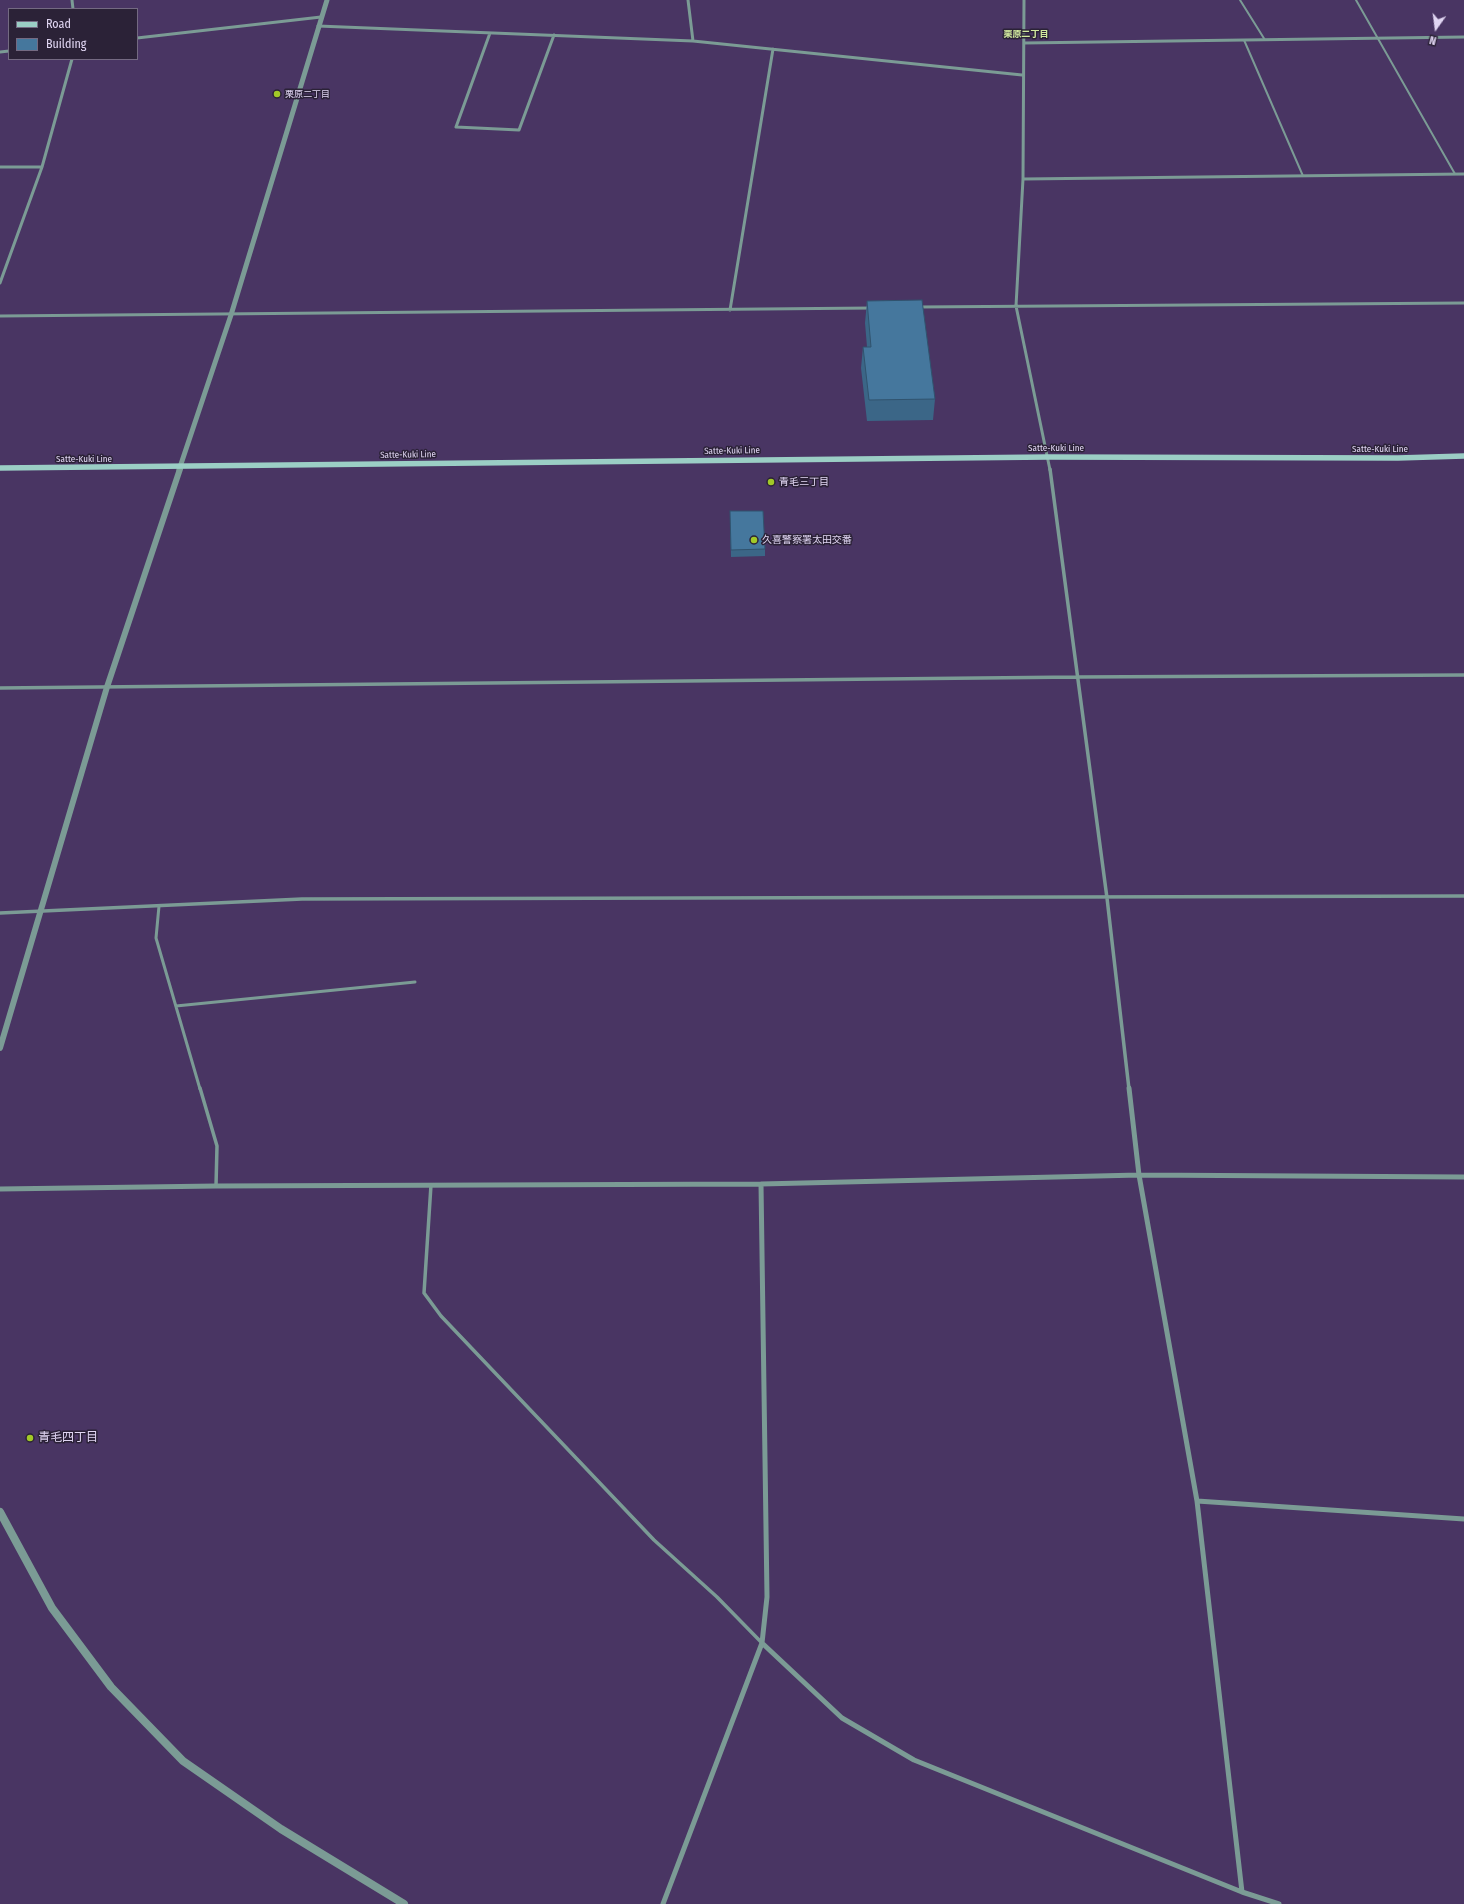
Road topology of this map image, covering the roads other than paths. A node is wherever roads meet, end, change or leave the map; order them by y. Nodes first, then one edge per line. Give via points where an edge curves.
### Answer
1 (327, 0) edge
2 (688, 0) edge
3 (1024, 0) edge
4 (1240, 0) edge
5 (1356, 0) edge
6 (321, 17) junction
7 (318, 26) junction
8 (490, 33) junction
9 (554, 35) junction
10 (1464, 37) edge
11 (138, 38) edge
12 (1377, 38) junction
13 (692, 40) junction
14 (1244, 40) junction
15 (1265, 40) junction
16 (1024, 43) junction
17 (773, 49) junction
18 (72, 60) edge
19 (1022, 75) junction
20 (0, 167) edge
21 (42, 167) junction
22 (1455, 174) junction
23 (1464, 174) edge
24 (1303, 176) junction
25 (1023, 179) junction
26 (0, 283) edge
27 (1464, 303) edge
28 (1016, 306) junction
29 (913, 307) edge
30 (873, 308) edge
31 (730, 310) junction
32 (231, 315) junction
33 (0, 316) edge
34 (1048, 456) junction
35 (1464, 456) edge
36 (181, 467) junction
37 (0, 468) edge
38 (1464, 675) edge
39 (1078, 677) junction
40 (107, 687) junction
41 (0, 688) edge
42 (1464, 896) edge
43 (1107, 898) junction
44 (159, 906) junction
45 (41, 912) junction
46 (0, 913) edge
47 (415, 982) dead end
48 (176, 1006) junction
49 (0, 1048) edge
50 (1139, 1175) junction
51 (1464, 1177) edge
52 (761, 1184) junction
53 (431, 1185) junction
54 (216, 1186) junction
55 (0, 1189) edge
56 (1197, 1500) junction
57 (0, 1512) edge
58 (1464, 1519) edge
59 (762, 1643) junction
60 (1242, 1892) junction
61 (404, 1904) edge
62 (662, 1904) edge
63 (1279, 1904) edge

1 - 6 street
2 - 13 street
3 - 16 street
4 - 15 lane
5 - 12 lane
6 - 7 street
6 - 11 street
7 - 8 street
7 - 32 street
8 - 9 street
8 - 9 street via 456,127 519,130
9 - 13 street
10 - 12 street
12 - 15 street
12 - 22 lane
13 - 17 street
14 - 15 street
14 - 16 street
14 - 24 lane
16 - 19 street
17 - 19 street
17 - 31 street
18 - 21 street
19 - 25 street
20 - 21 street
21 - 26 street
22 - 23 street
22 - 24 street
24 - 25 street
25 - 28 street
27 - 28 street
28 - 29 street
28 - 34 street
30 - 31 street
31 - 32 street
32 - 33 street
32 - 36 street
34 - 35 main road, Satte-Kuki Line
34 - 36 main road, Satte-Kuki Line
34 - 39 street
36 - 37 main road, Satte-Kuki Line
36 - 40 street
38 - 39 street
39 - 40 street
39 - 43 street
40 - 41 street
40 - 45 street
42 - 43 street
43 - 44 street via 302,899
43 - 50 street
44 - 45 street
44 - 48 lane via 156,938
45 - 46 street
45 - 49 street
47 - 48 lane
48 - 54 lane via 217,1146
50 - 51 street
50 - 52 street
50 - 56 street
52 - 53 street
52 - 59 street via 767,1597
53 - 54 street
53 - 59 lane via 424,1293 441,1316 654,1540 717,1597
54 - 55 street
56 - 58 street
56 - 60 street
57 - 61 street via 52,1608 111,1687 183,1761 281,1829
59 - 60 street via 842,1718 914,1760
59 - 62 street
60 - 63 street

